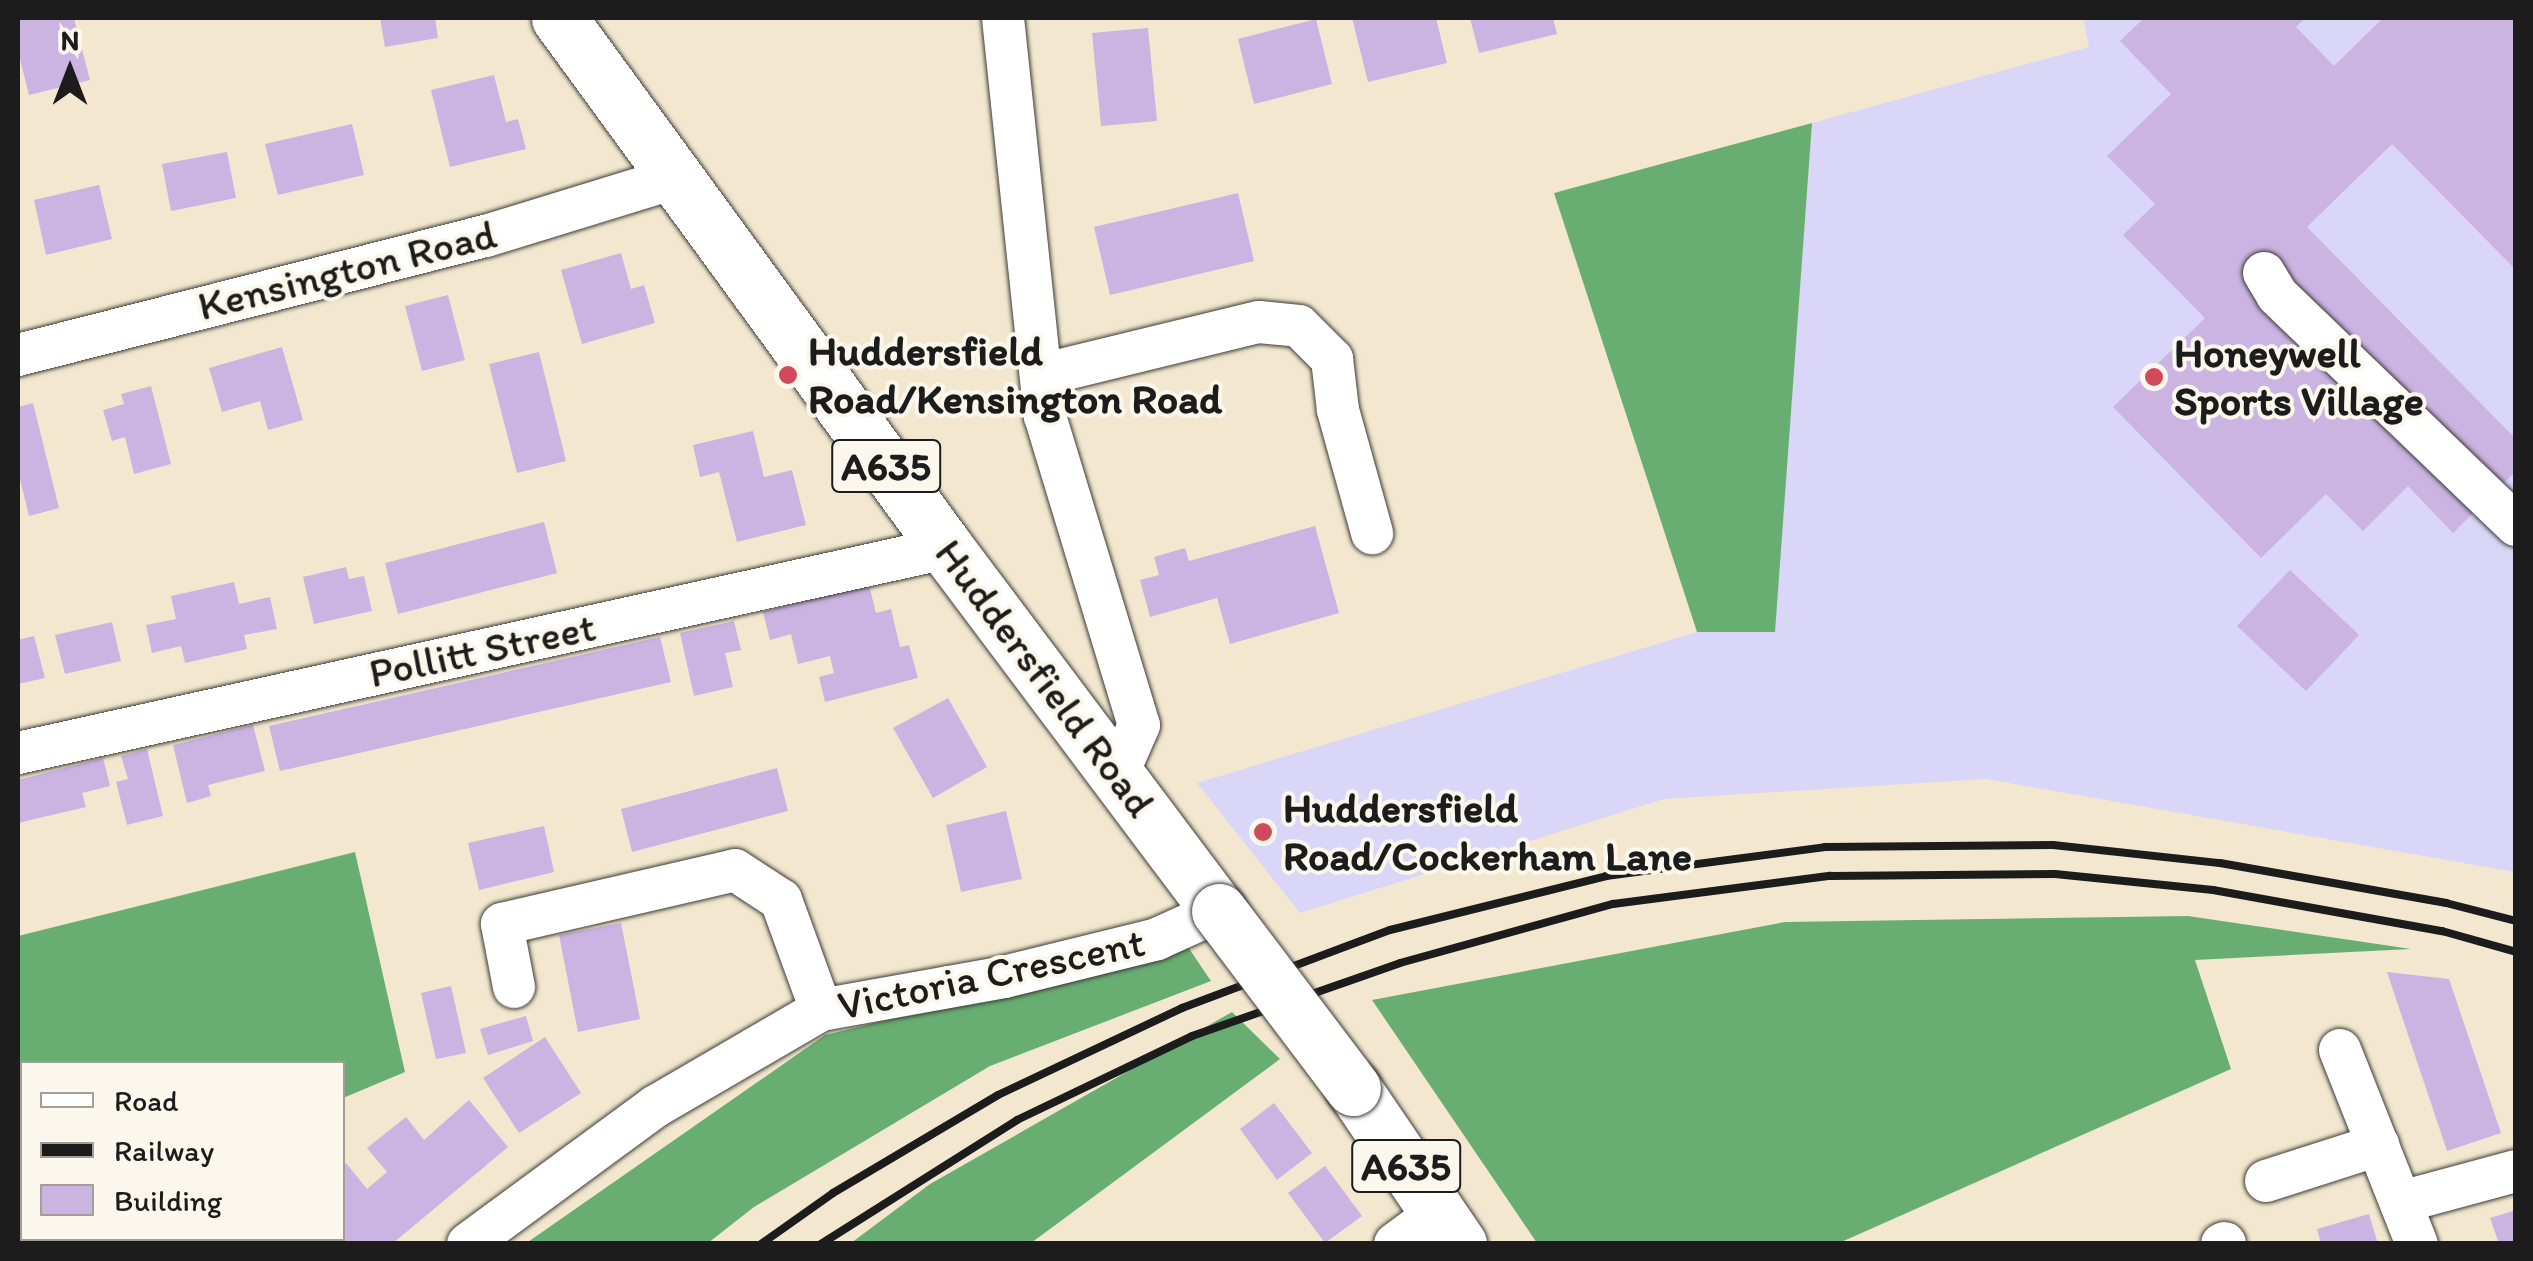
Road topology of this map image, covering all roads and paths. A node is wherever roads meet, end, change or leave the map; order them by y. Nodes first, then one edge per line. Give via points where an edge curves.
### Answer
1 (559, 18) edge
2 (1003, 18) edge
3 (674, 178) junction
4 (2264, 273) dead end
5 (18, 354) edge
6 (1041, 375) junction
7 (2516, 525) edge
8 (1372, 533) dead end
9 (946, 548) junction
10 (18, 753) edge
11 (1118, 773) junction
12 (1219, 911) junction
13 (514, 987) dead end
14 (820, 1010) junction
15 (2340, 1050) dead end
16 (2378, 1145) junction
17 (2516, 1171) edge
18 (2266, 1181) dead end
19 (2401, 1202) junction
20 (1430, 1233) edge
21 (468, 1244) edge
22 (2417, 1244) edge

1 - 3 highway, Huddersfield Road / A635
2 - 6 street
3 - 5 street, Kensington Road via 486,236
3 - 9 highway, Huddersfield Road / A635
4 - 7 street via 2278,295
6 - 8 street via 1259,322 1299,326 1332,359 1338,410
6 - 11 street via 1046,416 1139,724
9 - 10 street, Pollitt Street
9 - 11 highway, Huddersfield Road / A635
11 - 12 highway, Huddersfield Road / A635
12 - 14 street, Victoria Crescent via 1157,938 1024,972
12 - 20 highway, Huddersfield Road / A635, bridge via 1353,1088
13 - 14 street via 502,924 735,870 782,900
14 - 21 street, Victoria Crescent via 656,1106
15 - 16 street
16 - 18 street
16 - 19 street
17 - 19 street
19 - 22 street

